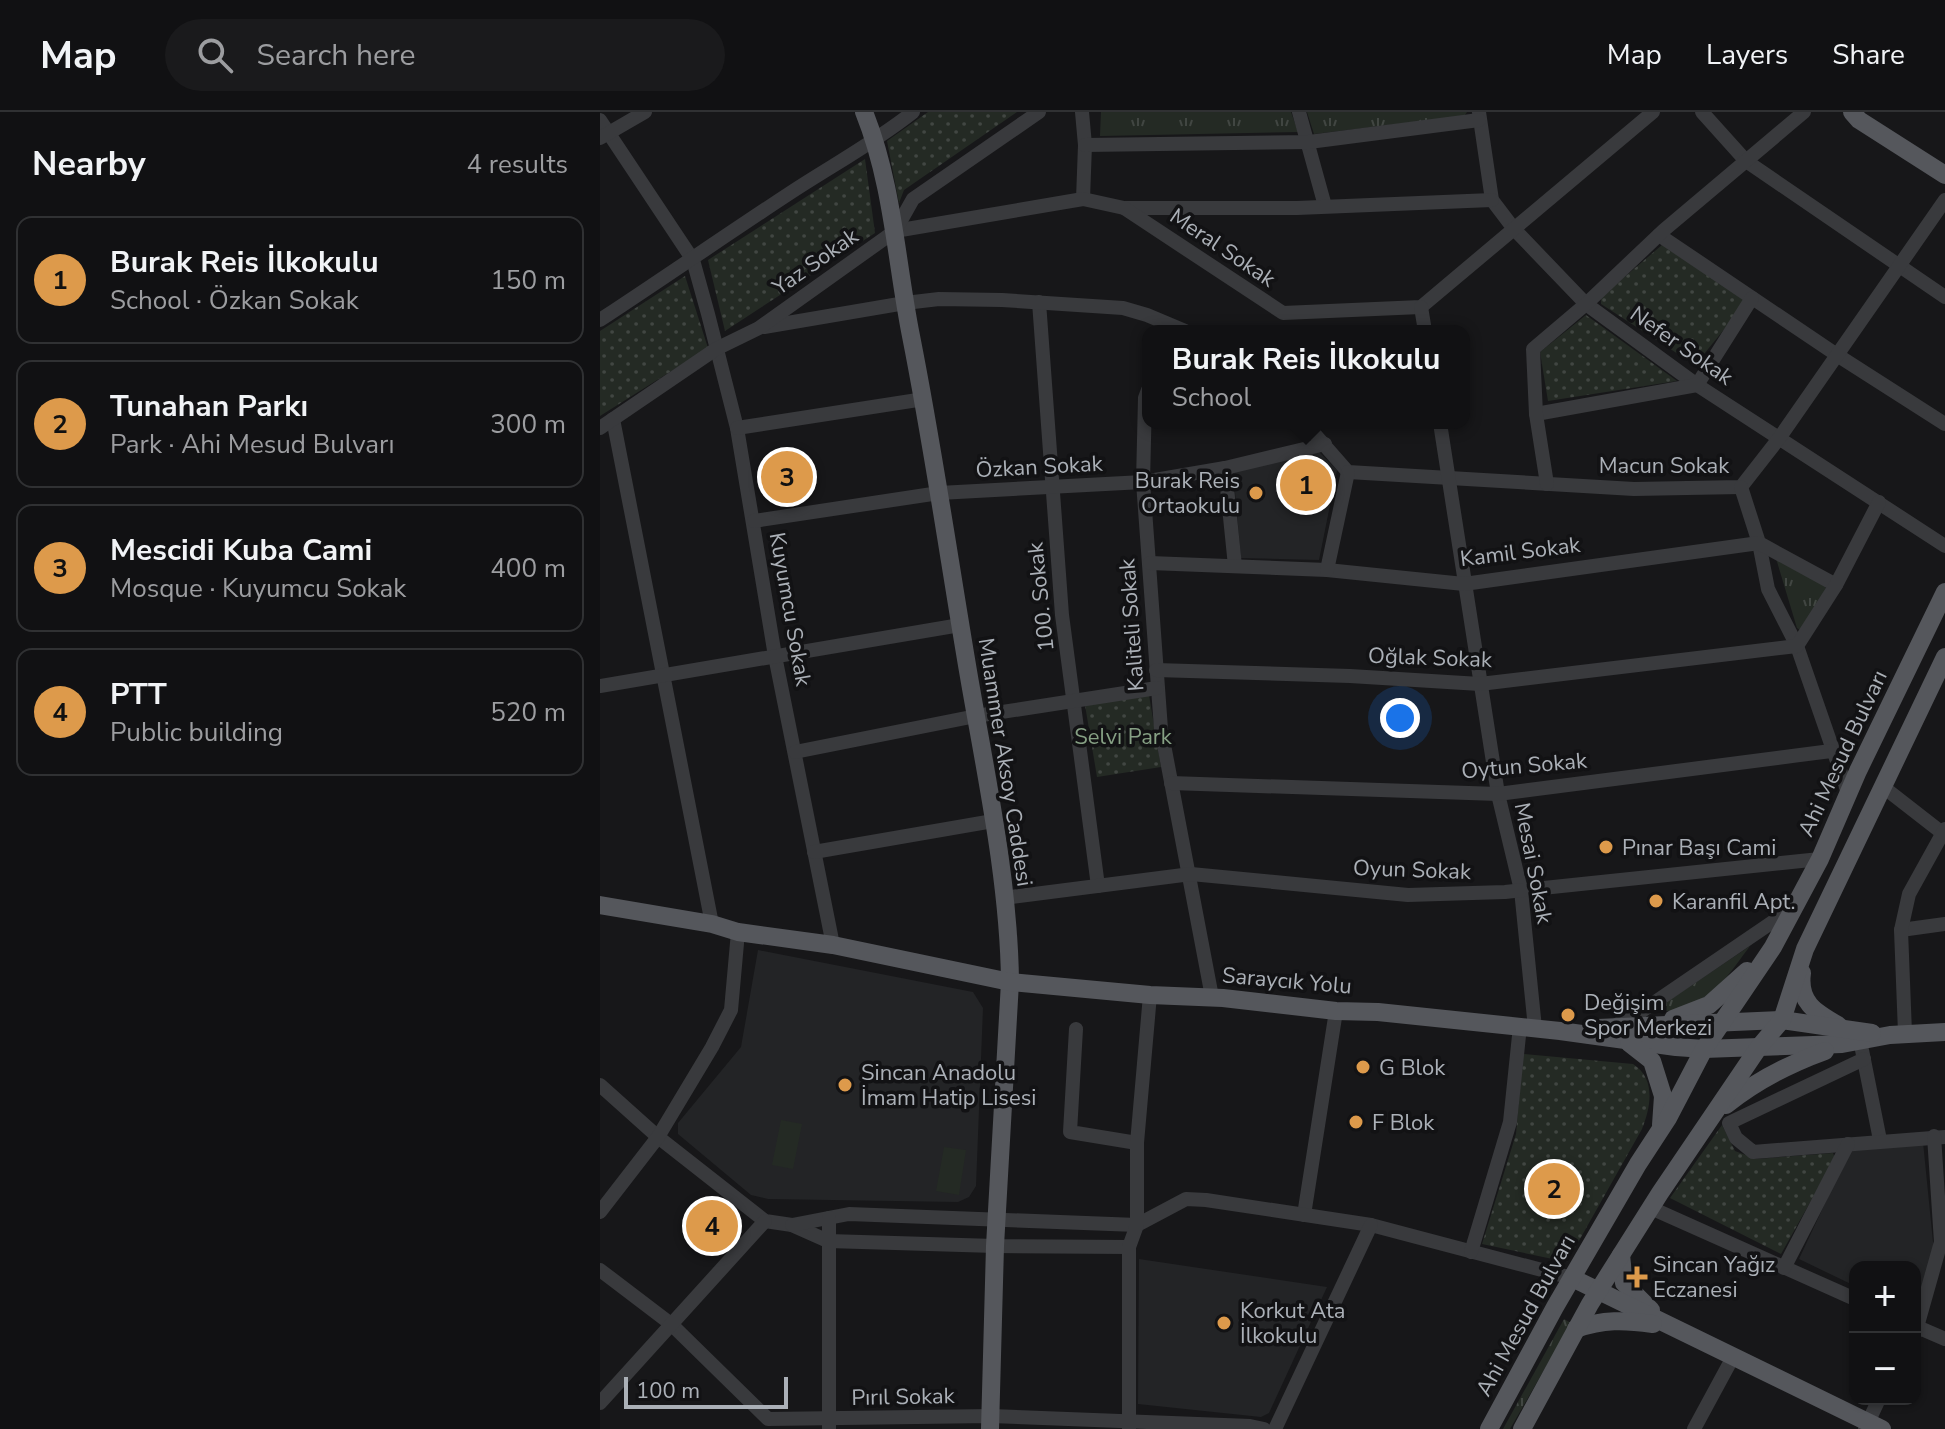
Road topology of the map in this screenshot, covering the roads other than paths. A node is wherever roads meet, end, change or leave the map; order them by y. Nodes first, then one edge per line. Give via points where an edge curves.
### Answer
1 (645, 112) edge
2 (864, 112) edge
3 (913, 112) edge
4 (1039, 112) edge
5 (1082, 112) edge
6 (1299, 112) edge
7 (1653, 112) edge
8 (1702, 112) edge
9 (1804, 112) edge
10 (1852, 112) edge
11 (1479, 116) edge
12 (600, 120) edge
13 (605, 135) edge
14 (876, 141) junction
15 (1309, 142) junction
16 (1085, 145) junction
17 (1746, 161) junction
18 (1945, 175) edge
19 (1083, 199) junction
20 (1492, 200) junction
21 (1945, 200) edge
22 (1325, 206) junction
23 (1124, 208) junction
24 (1514, 229) junction
25 (895, 231) junction
26 (1659, 235) junction
27 (693, 260) junction
28 (1898, 265) junction
29 (1945, 297) edge
30 (1752, 298) junction
31 (1039, 302) junction
32 (905, 303) junction
33 (1586, 304) junction
34 (1421, 307) junction
35 (600, 320) edge
36 (1166, 325) edge
37 (1424, 325) edge
38 (759, 328) junction
39 (716, 349) junction
40 (1837, 355) junction
41 (1697, 385) junction
42 (924, 399) junction
43 (1536, 414) junction
44 (613, 419) junction
45 (1945, 424) edge
46 (600, 428) edge
47 (737, 428) junction
48 (1144, 429) edge
49 (1311, 429) edge
50 (1441, 429) edge
51 (1780, 437) junction
52 (1325, 444) junction
53 (1225, 468) junction
54 (1348, 472) junction
55 (1448, 476) junction
56 (1143, 482) junction
57 (1547, 484) junction
58 (1051, 487) junction
59 (1741, 487) junction
60 (939, 493) junction
61 (1879, 502) junction
62 (754, 521) junction
63 (1759, 543) junction
64 (1945, 546) edge
65 (1150, 563) junction
66 (1235, 566) junction
67 (1327, 570) junction
68 (1464, 584) junction
69 (1836, 585) junction
70 (1945, 592) edge
71 (960, 625) junction
72 (1797, 646) junction
73 (775, 656) junction
74 (1945, 657) edge
75 (1156, 670) junction
76 (662, 675) junction
77 (1480, 684) junction
78 (600, 686) edge
79 (1157, 688) junction
80 (1074, 701) junction
81 (976, 716) junction
82 (1831, 751) junction
83 (795, 752) junction
84 (1171, 783) junction
85 (1882, 786) junction
86 (1848, 793) junction
87 (1498, 794) junction
88 (993, 821) junction
89 (1944, 833) edge
90 (814, 852) junction
91 (1820, 859) junction
92 (1191, 874) junction
93 (1098, 886) junction
94 (1521, 890) junction
95 (1003, 898) junction
96 (600, 905) edge
97 (1793, 908) junction
98 (712, 924) junction
99 (1945, 924) edge
100 (1901, 930) junction
101 (738, 932) junction
102 (833, 945) junction
103 (1773, 947) junction
104 (1805, 949) junction
105 (1010, 982) junction
106 (1150, 995) junction
107 (1212, 997) junction
108 (1336, 1011) junction
109 (1782, 1020) junction
110 (1720, 1022) junction
111 (1527, 1027) junction
112 (1611, 1028) junction
113 (1076, 1029) dead end
114 (1560, 1031) junction
115 (1945, 1032) edge
116 (1631, 1034) junction
117 (1898, 1034) junction
118 (1854, 1043) junction
119 (1759, 1047) junction
120 (1704, 1049) junction
121 (600, 1085) edge
122 (1711, 1117) junction
123 (1661, 1129) junction
124 (1940, 1136) edge
125 (658, 1137) junction
126 (1880, 1140) junction
127 (1137, 1143) junction
128 (1848, 1144) junction
129 (1651, 1208) junction
130 (600, 1212) edge
131 (1304, 1215) junction
132 (829, 1218) junction
133 (765, 1221) junction
134 (996, 1221) junction
135 (792, 1225) junction
136 (1137, 1225) junction
137 (1371, 1225) junction
138 (828, 1241) junction
139 (1943, 1242) edge
140 (995, 1246) junction
141 (1129, 1247) junction
142 (1471, 1252) junction
143 (1621, 1255) junction
144 (1784, 1268) junction
145 (600, 1270) edge
146 (1572, 1278) junction
147 (1598, 1291) junction
148 (1849, 1296) edge
149 (1921, 1313) edge
150 (671, 1324) junction
151 (1672, 1327) junction
152 (1576, 1329) junction
153 (1921, 1331) edge
154 (1945, 1339) edge
155 (1733, 1357) junction
156 (600, 1403) edge
157 (1877, 1405) edge
158 (991, 1423) edge
159 (768, 1424) edge
160 (829, 1425) edge
161 (1129, 1425) edge
162 (1871, 1427) edge
163 (1264, 1429) edge
164 (1275, 1429) edge
165 (1489, 1429) edge
166 (1522, 1429) edge
167 (1694, 1429) edge

1 - 13 street
2 - 14 main road, Muammer Aksoy Caddesi
3 - 14 street
4 - 25 street, Yaz Sokak via 913,199
5 - 16 street
6 - 15 street
7 - 24 street
8 - 17 street
9 - 17 street
10 - 18 main road
11 - 15 street
11 - 20 street, Nefer Sokak
12 - 13 street, Kuyumcu Sokak
13 - 27 street, Kuyumcu Sokak
14 - 25 main road, Muammer Aksoy Caddesi
14 - 27 street
15 - 16 street
15 - 22 street
16 - 19 street
17 - 26 street
17 - 28 street
19 - 23 street, Meral Sokak
19 - 25 street, Meral Sokak
20 - 22 street
20 - 24 street, Nefer Sokak
21 - 28 street, Macun Sokak
22 - 23 street
23 - 34 street, Meral Sokak via 1283,313
24 - 33 street, Nefer Sokak
24 - 34 street
25 - 32 main road, Muammer Aksoy Caddesi
25 - 38 street, Yaz Sokak
26 - 30 street
26 - 33 street
27 - 35 street
27 - 39 street, Kuyumcu Sokak
28 - 29 street
28 - 40 street, Macun Sokak
30 - 40 street
30 - 41 street
31 - 32 street
31 - 36 street via 1123,308
31 - 58 street, 100. Sokak
32 - 38 street
32 - 42 main road, Muammer Aksoy Caddesi
33 - 41 street, Nefer Sokak
33 - 43 street via 1533,349
34 - 37 street
38 - 39 street, Yaz Sokak
39 - 44 street, Yaz Sokak
39 - 47 street, Kuyumcu Sokak
40 - 45 street
40 - 51 street, Macun Sokak
41 - 43 street
41 - 51 street, Nefer Sokak
42 - 47 street
42 - 60 main road, Muammer Aksoy Caddesi
43 - 57 street
44 - 46 street, Yaz Sokak
44 - 76 street
47 - 62 street, Kuyumcu Sokak
48 - 56 street, Kaliteli Sokak
49 - 52 street
50 - 55 street, Mesai Sokak
51 - 59 street, Macun Sokak
51 - 61 street, Nefer Sokak
52 - 53 street, Özkan Sokak
52 - 54 street
53 - 56 street, Özkan Sokak
53 - 66 street
54 - 55 street, Macun Sokak
54 - 67 street
55 - 57 street, Macun Sokak
55 - 68 street, Mesai Sokak
56 - 58 street, Özkan Sokak
56 - 65 street, Kaliteli Sokak
57 - 59 street, Macun Sokak
58 - 60 street, Özkan Sokak
58 - 80 street, 100. Sokak
59 - 63 street
60 - 62 street, Özkan Sokak
60 - 71 main road, Muammer Aksoy Caddesi
61 - 64 street, Nefer Sokak
61 - 69 street
62 - 73 street, Kuyumcu Sokak
63 - 68 street, Kamil Sokak
63 - 69 street
63 - 72 street via 1768,589
65 - 66 street, Kamil Sokak
65 - 75 street, Kaliteli Sokak
66 - 67 street, Kamil Sokak
67 - 68 street, Kamil Sokak
68 - 77 street, Mesai Sokak
69 - 72 street
70 - 86 main road, Ahi Mesud Bulvarı
71 - 73 street
71 - 81 main road, Muammer Aksoy Caddesi
72 - 77 street, Oğlak Sokak
72 - 82 street
73 - 76 street
73 - 83 street, Kuyumcu Sokak
74 - 85 main road
75 - 77 street, Oğlak Sokak
75 - 79 street, Kaliteli Sokak
76 - 78 street
76 - 98 street
77 - 87 street, Mesai Sokak
79 - 80 street
79 - 84 street, Kaliteli Sokak
80 - 81 street
80 - 93 street, 100. Sokak
81 - 83 street
81 - 88 main road, Muammer Aksoy Caddesi
82 - 86 street
82 - 87 street, Oytun Sokak
83 - 90 street, Kuyumcu Sokak
84 - 87 street, Oytun Sokak
84 - 92 street, Kaliteli Sokak
85 - 89 street
85 - 104 main road
86 - 91 main road, Ahi Mesud Bulvarı
87 - 94 street, Mesai Sokak
88 - 90 street
88 - 95 main road, Muammer Aksoy Caddesi
89 - 100 street via 1909,894
90 - 102 street, Kuyumcu Sokak
91 - 94 street, Oyun Sokak
91 - 97 main road, Ahi Mesud Bulvarı
92 - 93 street, Oyun Sokak
92 - 94 street, Oyun Sokak via 1408,895
92 - 107 street, Kaliteli Sokak
93 - 95 street, Oyun Sokak
94 - 111 street, Mesai Sokak
95 - 105 main road, Muammer Aksoy Caddesi
96 - 98 main road, Saraycık Yolu
97 - 103 main road, Ahi Mesud Bulvarı
97 - 112 street
98 - 101 main road, Saraycık Yolu
99 - 100 street
100 - 117 street
101 - 102 main road, Saraycık Yolu
101 - 125 street via 731,1010
102 - 105 main road, Saraycık Yolu
103 - 110 main road, Ahi Mesud Bulvarı
103 - 116 main road via 1709,1005
104 - 109 main road
104 - 118 main road via 1800,989 1811,1007
105 - 106 main road, Saraycık Yolu
105 - 134 main road, Muammer Aksoy Caddesi
106 - 107 main road, Saraycık Yolu
106 - 127 street
107 - 108 main road, Saraycık Yolu
108 - 111 main road, Saraycık Yolu
108 - 131 street
109 - 110 main road
109 - 118 main road
109 - 119 main road
110 - 116 main road
110 - 120 main road, Ahi Mesud Bulvarı
111 - 114 main road, Saraycık Yolu
111 - 142 street, Mesai Sokak via 1510,1122
112 - 114 main road
112 - 116 main road
113 - 127 street via 1070,1132
114 - 116 main road
115 - 117 main road
116 - 120 main road
116 - 123 main road via 1652,1061 1663,1096
117 - 118 main road
118 - 119 main road
118 - 122 main road via 1803,1058 1752,1084
118 - 126 street
118 - 128 street via 1729,1123 1736,1138 1753,1152
119 - 120 main road
119 - 122 main road
120 - 123 main road, Ahi Mesud Bulvarı
121 - 125 street
122 - 129 main road
123 - 146 main road, Ahi Mesud Bulvarı
124 - 126 street
124 - 139 street
125 - 130 street
125 - 133 street
126 - 128 street
127 - 136 street
128 - 144 street
129 - 143 main road
129 - 144 street
131 - 136 street via 1186,1199
131 - 137 street
132 - 134 street via 849,1214
132 - 135 street
132 - 138 street
133 - 135 street
133 - 150 street
134 - 136 street
134 - 140 main road, Muammer Aksoy Caddesi
135 - 138 street
136 - 141 street
137 - 142 street
137 - 164 street
138 - 140 street
138 - 160 street
139 - 149 street
140 - 141 street
140 - 158 main road, Muammer Aksoy Caddesi
141 - 161 street
142 - 146 street
143 - 147 main road
143 - 151 main road via 1624,1283
144 - 148 street
145 - 150 street, Pırıl Sokak
146 - 147 main road
146 - 165 main road, Ahi Mesud Bulvarı
147 - 151 main road
147 - 152 main road
150 - 156 street
150 - 159 street, Pırıl Sokak
151 - 152 main road via 1627,1320 1598,1321
151 - 155 main road
152 - 166 main road
153 - 154 street
155 - 162 main road
155 - 167 street
157 - 162 street
158 - 160 street, Pırıl Sokak
158 - 161 street, Pırıl Sokak
159 - 160 street, Pırıl Sokak
161 - 163 street, Pırıl Sokak

